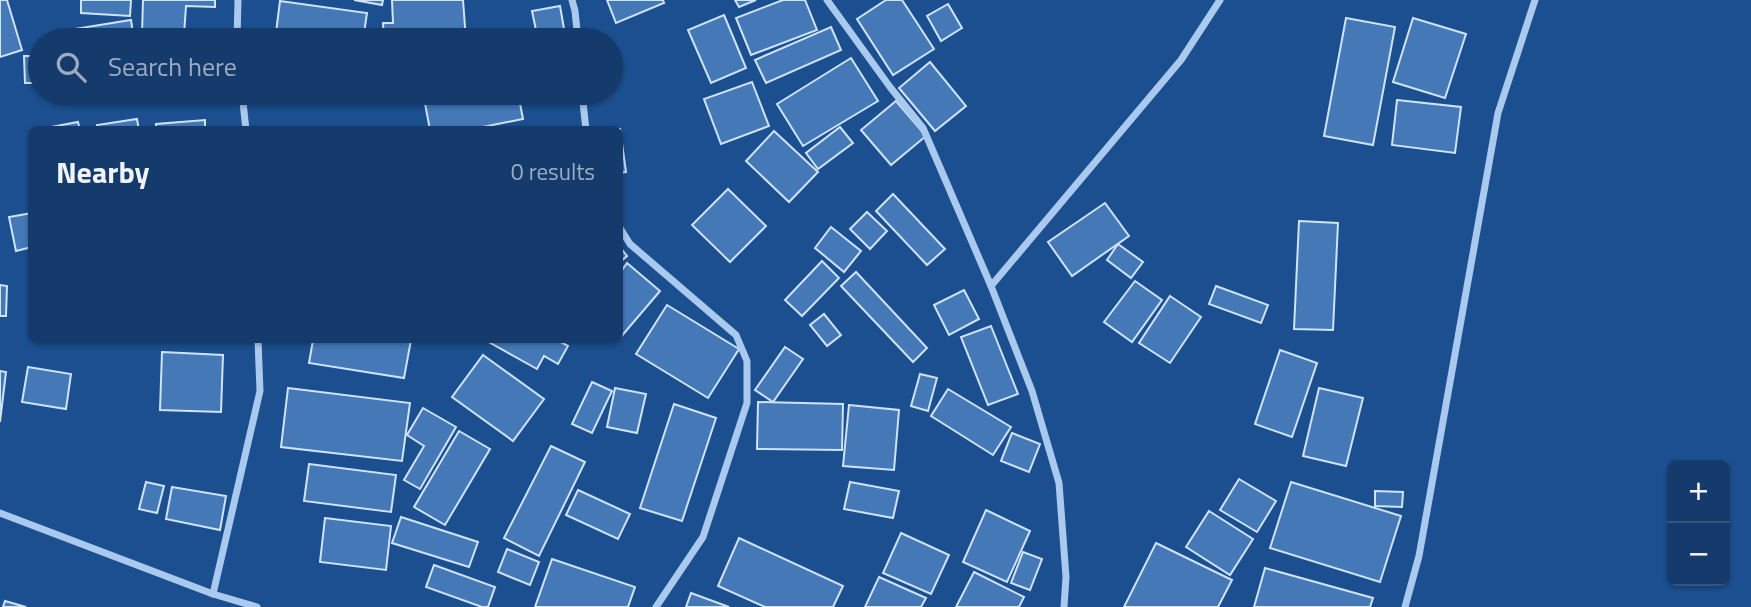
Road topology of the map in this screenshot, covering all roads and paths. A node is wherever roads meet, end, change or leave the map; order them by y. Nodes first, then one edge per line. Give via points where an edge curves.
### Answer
1 (238, 0) edge
2 (572, 0) edge
3 (827, 0) edge
4 (1220, 0) edge
5 (1535, 0) edge
6 (237, 28) edge
7 (576, 28) edge
8 (243, 105) edge
9 (583, 105) edge
10 (246, 126) edge
11 (586, 126) edge
12 (623, 234) edge
13 (991, 286) junction
14 (258, 343) edge
15 (0, 513) edge
16 (213, 594) junction
17 (257, 607) edge
18 (656, 607) edge
19 (1064, 607) edge
20 (1405, 607) edge

1 - 6 street
2 - 7 street
3 - 13 street via 923,128
4 - 13 street via 1181,60
5 - 20 street via 1498,113 1419,556
8 - 10 street
9 - 11 street
12 - 18 street via 736,335 747,361 747,403 703,537
13 - 19 street via 1032,391 1059,483
14 - 16 street via 260,391
15 - 16 street
16 - 17 street

